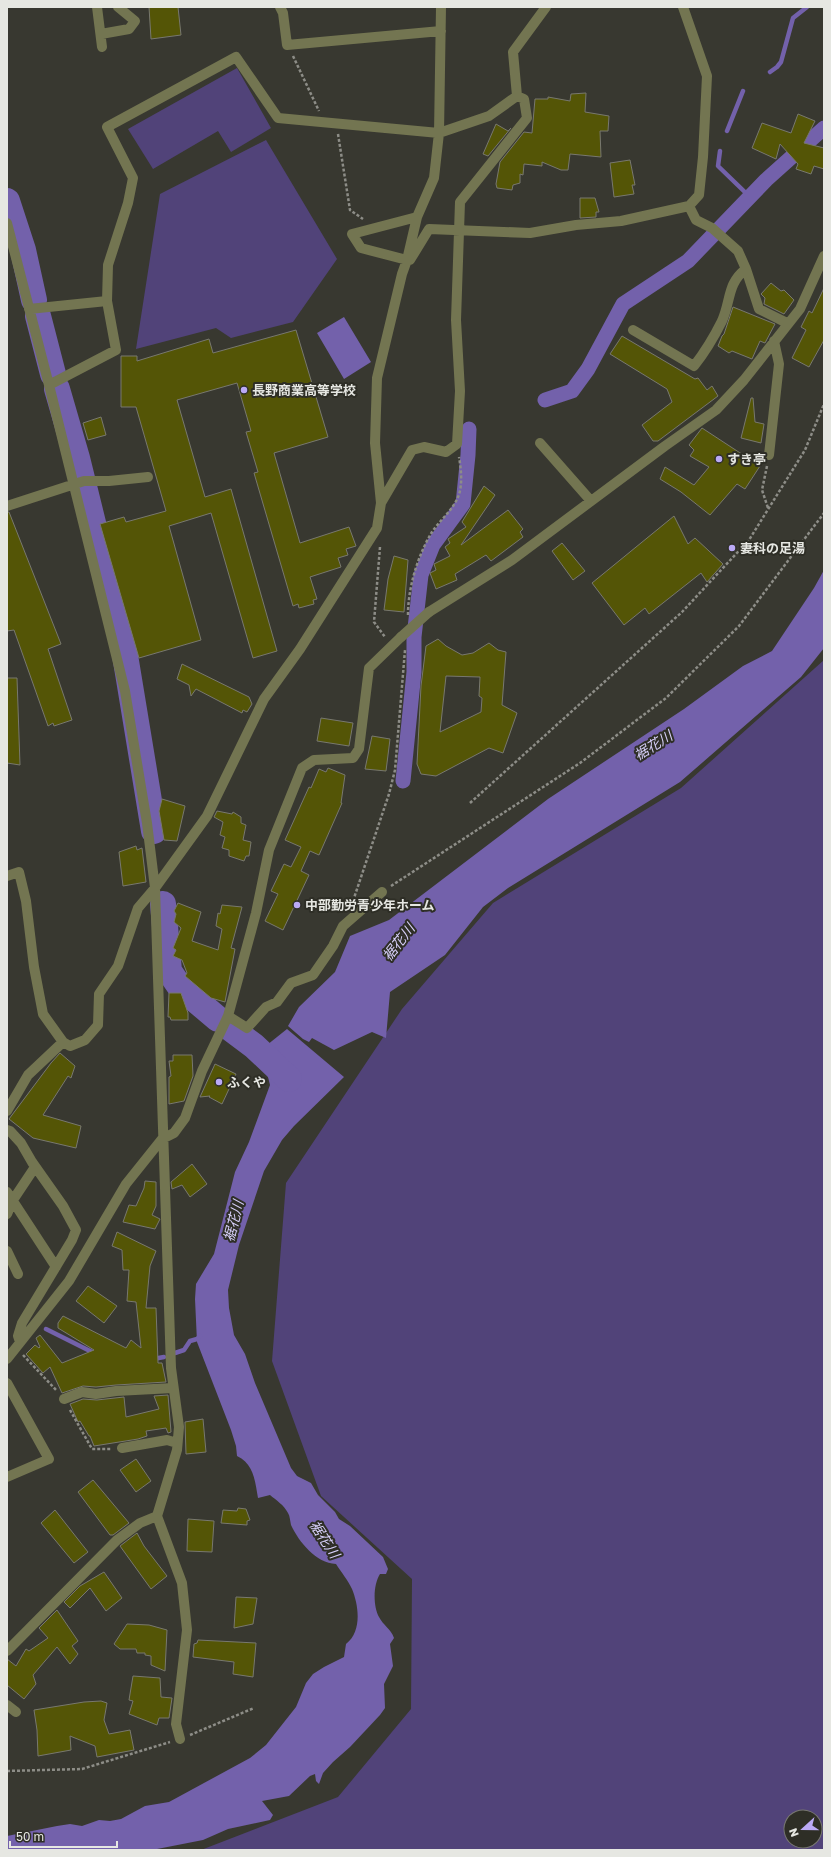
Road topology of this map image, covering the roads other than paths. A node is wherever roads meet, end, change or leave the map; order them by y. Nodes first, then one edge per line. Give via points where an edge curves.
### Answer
1 (97, 7) edge
2 (118, 7) edge
3 (280, 7) edge
4 (441, 7) edge
5 (546, 7) edge
6 (683, 7) edge
7 (441, 31) junction
8 (101, 34) junction
9 (102, 47) dead end
10 (517, 96) junction
11 (439, 133) junction
12 (689, 206) junction
13 (417, 217) junction
14 (7, 223) edge
15 (459, 231) junction
16 (824, 256) edge
17 (407, 260) junction
18 (746, 269) junction
19 (402, 274) junction
20 (107, 301) junction
21 (29, 309) junction
22 (787, 323) junction
23 (633, 330) dead end
24 (774, 340) junction
25 (49, 385) junction
26 (540, 443) dead end
27 (769, 455) road end
28 (148, 477) dead end
29 (74, 484) junction
30 (591, 501) junction
31 (381, 503) junction
32 (7, 506) edge
33 (7, 876) edge
34 (155, 888) junction
35 (382, 892) road end
36 (228, 1016) junction
37 (63, 1042) junction
38 (7, 1111) edge
39 (7, 1130) edge
40 (162, 1139) junction
41 (35, 1167) junction
42 (10, 1196) edge
43 (7, 1214) edge
44 (7, 1251) edge
45 (56, 1267) junction
46 (18, 1274) dead end
47 (20, 1342) junction
48 (7, 1359) edge
49 (7, 1383) edge
50 (173, 1388) junction
51 (64, 1399) dead end
52 (177, 1443) junction
53 (122, 1448) dead end
54 (7, 1477) edge
55 (157, 1516) junction
56 (7, 1651) edge
57 (7, 1705) edge
58 (16, 1712) dead end
59 (180, 1739) road end

1 - 8 street
2 - 8 street via 135,21 129,29
3 - 7 street via 287,45
4 - 7 street
5 - 10 street via 513,52
6 - 12 street via 707,76 699,196
7 - 11 street
8 - 9 street
10 - 11 street via 489,116
10 - 15 street via 524,99 527,118 460,202
11 - 13 street via 434,178
11 - 20 street via 278,118 236,57 107,127 133,178 128,203 108,265
12 - 15 street via 621,221 530,233
12 - 18 street via 696,220 712,228 738,251
13 - 17 street
13 - 17 street via 352,234 361,248
14 - 21 street
15 - 19 street via 429,229
15 - 31 street via 456,320 460,391 457,444 446,452 424,447 412,450
16 - 22 street via 800,309
17 - 19 street
18 - 22 street via 759,309
18 - 23 street via 738,275 732,285 723,320 707,350 694,366
19 - 31 street via 377,378 375,443
20 - 21 street
20 - 25 street via 116,350
21 - 25 street
22 - 24 street
24 - 27 street via 779,364
24 - 30 street via 744,380 716,410
25 - 29 street
26 - 30 street
28 - 29 street via 84,481
29 - 32 street
29 - 34 street via 125,691
30 - 36 street, bridge via 512,560 429,612 404,640 391,646 369,668 359,749 353,758 314,760 302,768 269,850 256,913
31 - 34 street via 377,528 300,649 264,699 207,816
33 - 37 street via 19,872 26,901 34,968 43,1014
34 - 37 street via 138,908 118,966 99,994 98,1025 85,1040 70,1046
34 - 40 street
35 - 36 street via 343,926 313,975 291,983 277,1002 266,1007 247,1028
36 - 40 street via 202,1071 185,1118 174,1133
37 - 38 street via 28,1075
39 - 41 street via 21,1143
40 - 47 street via 126,1184 69,1281
40 - 50 street
41 - 42 street
41 - 45 street via 63,1206 76,1230
42 - 43 street
42 - 45 street
44 - 46 street
45 - 47 street via 22,1323 18,1336
47 - 48 street
49 - 54 street via 49,1459
50 - 51 street via 96,1394 82,1392
50 - 52 street via 179,1427
52 - 53 street via 167,1440
52 - 55 street
55 - 56 street via 117,1540
55 - 59 street via 182,1583 186,1615 187,1630 176,1724
57 - 58 street

